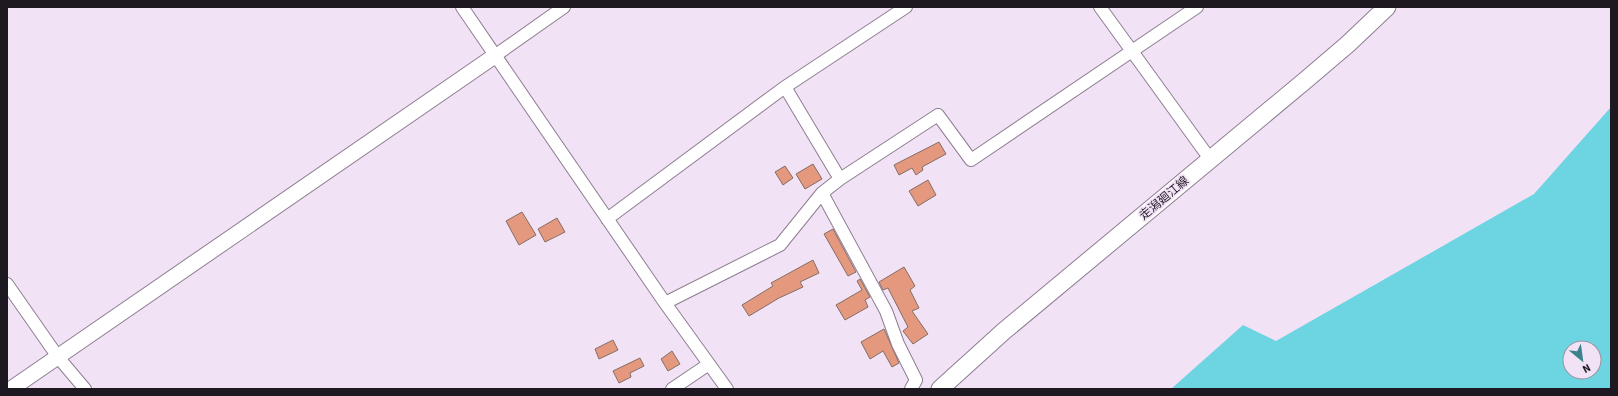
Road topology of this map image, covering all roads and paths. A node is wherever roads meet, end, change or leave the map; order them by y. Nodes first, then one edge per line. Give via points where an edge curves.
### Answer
1 (462, 7) edge
2 (564, 7) edge
3 (906, 7) edge
4 (1100, 7) edge
5 (1197, 7) edge
6 (1387, 7) edge
7 (1132, 52) junction
8 (496, 55) junction
9 (785, 87) junction
10 (1210, 159) junction
11 (840, 179) junction
12 (822, 193) junction
13 (607, 219) junction
14 (7, 284) edge
15 (665, 302) junction
16 (58, 357) junction
17 (708, 364) junction
18 (11, 389) edge
19 (85, 389) edge
20 (672, 389) edge
21 (727, 389) edge
22 (911, 389) edge
23 (940, 389) edge

1 - 8 street
2 - 8 street
3 - 9 street
4 - 7 street
5 - 7 street
6 - 10 main road, 走潟廻江線 via 1342,49
7 - 10 street
7 - 11 street via 970,160 938,115
8 - 13 street
8 - 16 street
9 - 11 street
9 - 13 street
10 - 23 main road, 走潟廻江線 via 1004,331
11 - 12 street
12 - 15 street via 780,245
12 - 22 street via 886,311 898,344 916,380
13 - 15 street
14 - 16 street
15 - 17 street
16 - 18 street
16 - 19 street
17 - 20 street
17 - 21 street

